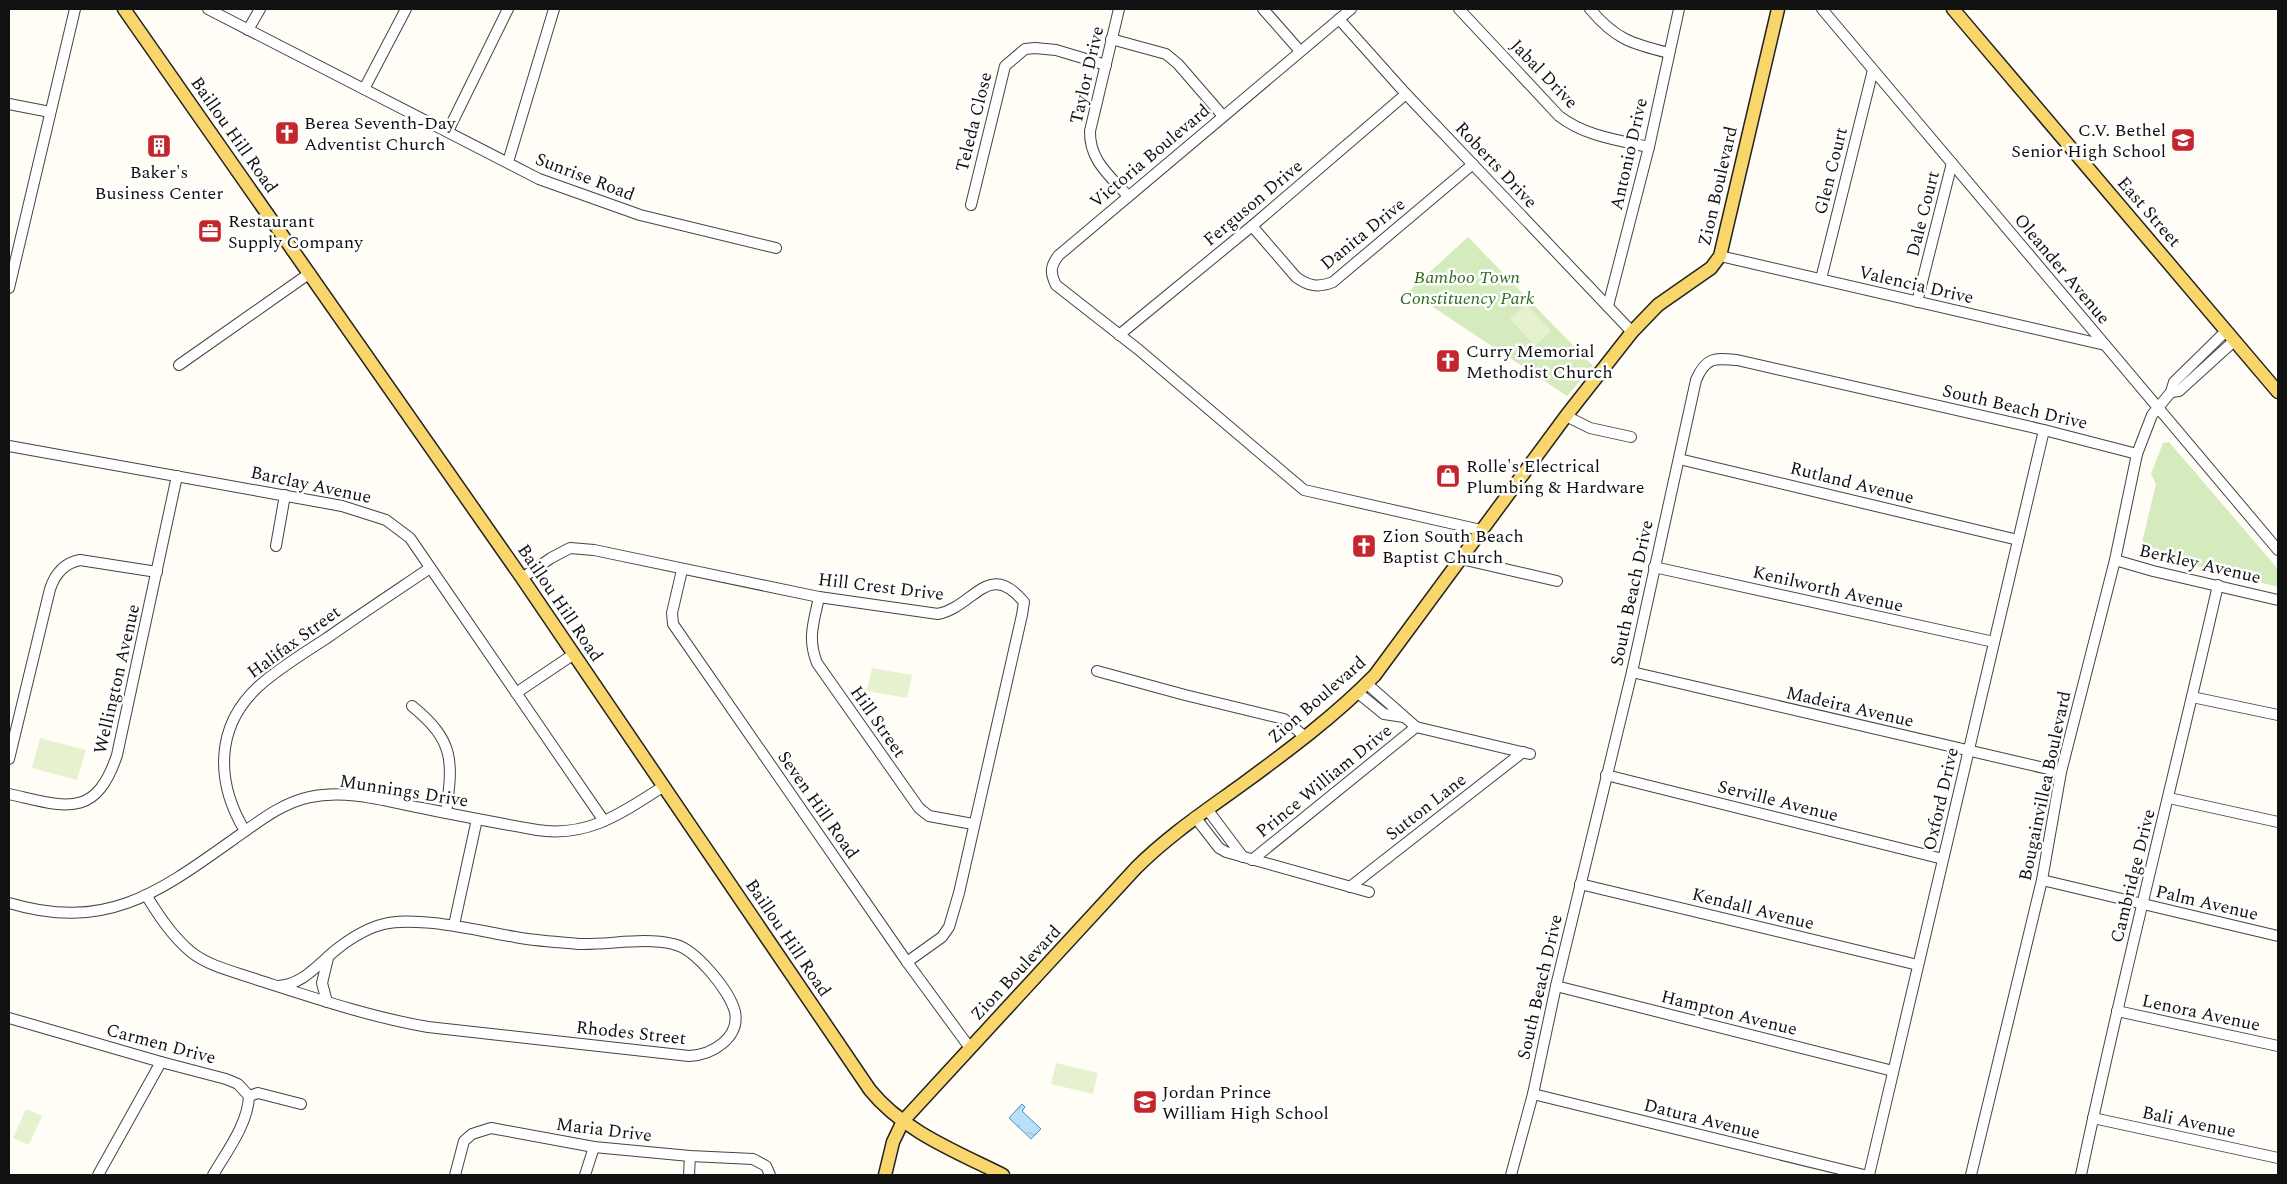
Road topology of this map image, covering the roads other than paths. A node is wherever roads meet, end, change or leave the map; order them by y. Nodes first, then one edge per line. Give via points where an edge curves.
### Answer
1 (74, 9) edge
2 (124, 9) edge
3 (208, 9) edge
4 (260, 9) edge
5 (406, 9) edge
6 (508, 9) edge
7 (554, 9) edge
8 (1119, 9) edge
9 (1263, 9) edge
10 (1351, 9) edge
11 (1459, 9) edge
12 (1590, 9) edge
13 (1679, 9) edge
14 (1778, 9) edge
15 (1822, 9) edge
16 (1953, 9) edge
17 (1338, 19) junction
18 (248, 30) junction
19 (1112, 40) junction
20 (1300, 51) junction
21 (1669, 53) junction
22 (1106, 65) junction
23 (1873, 70) junction
24 (364, 89) junction
25 (1406, 94) junction
26 (9, 104) edge
27 (50, 112) junction
28 (1223, 116) junction
29 (448, 131) junction
30 (1648, 148) junction
31 (508, 162) junction
32 (1952, 163) junction
33 (1473, 164) junction
34 (1128, 196) junction
35 (971, 205) dead end
36 (1252, 226) junction
37 (776, 248) dead end
38 (1720, 256) junction
39 (310, 273) junction
40 (1821, 279) junction
41 (9, 288) edge
42 (1918, 302) junction
43 (1608, 306) junction
44 (2226, 331) junction
45 (1632, 332) junction
46 (1119, 335) junction
47 (2234, 341) junction
48 (2105, 345) junction
49 (179, 365) dead end
50 (2170, 392) junction
51 (2278, 392) edge
52 (2158, 407) junction
53 (1566, 416) junction
54 (2044, 430) junction
55 (1631, 437) dead end
56 (9, 446) edge
57 (2137, 454) junction
58 (1679, 458) junction
59 (178, 476) junction
60 (285, 495) junction
61 (1481, 530) junction
62 (2018, 540) junction
63 (276, 546) dead end
64 (2278, 550) edge
65 (1461, 559) junction
66 (2115, 560) junction
67 (1654, 567) junction
68 (430, 568) junction
69 (682, 570) junction
70 (157, 572) junction
71 (522, 578) junction
72 (1557, 581) dead end
73 (2218, 585) junction
74 (819, 597) junction
75 (2278, 600) edge
76 (1994, 642) junction
77 (574, 654) junction
78 (1097, 671) dead end
79 (1632, 672) junction
80 (1362, 688) junction
81 (516, 693) junction
82 (2192, 697) junction
83 (412, 706) dead end
84 (2278, 715) edge
85 (1416, 727) junction
86 (1304, 736) junction
87 (1968, 751) junction
88 (9, 759) edge
89 (2061, 772) junction
90 (1606, 775) junction
91 (664, 786) junction
92 (9, 794) edge
93 (2169, 798) junction
94 (1207, 809) junction
95 (446, 813) junction
96 (1195, 817) junction
97 (477, 819) junction
98 (604, 822) junction
99 (2278, 822) edge
100 (973, 824) junction
101 (245, 831) junction
102 (1248, 858) junction
103 (1943, 859) junction
104 (2042, 880) junction
105 (1580, 884) junction
106 (1350, 887) junction
107 (1369, 892) dead end
108 (146, 896) junction
109 (9, 903) edge
110 (2142, 905) junction
111 (454, 925) junction
112 (2278, 936) edge
113 (328, 958) junction
114 (907, 962) junction
115 (1918, 966) junction
116 (278, 986) junction
117 (1556, 986) junction
118 (326, 1002) junction
119 (2117, 1011) junction
120 (9, 1018) edge
121 (2278, 1046) edge
122 (970, 1048) junction
123 (161, 1062) junction
124 (1893, 1071) junction
125 (1533, 1094) junction
126 (250, 1096) junction
127 (301, 1104) dead end
128 (2093, 1118) junction
129 (903, 1120) junction
130 (594, 1147) junction
131 (690, 1156) junction
132 (2278, 1158) edge
133 (98, 1175) edge
134 (213, 1175) edge
135 (455, 1175) edge
136 (585, 1175) edge
137 (689, 1175) edge
138 (770, 1175) edge
139 (886, 1175) edge
140 (1003, 1175) edge
141 (1511, 1175) edge
142 (1864, 1175) edge
143 (1869, 1175) edge
144 (1971, 1175) edge
145 (2081, 1175) edge

1 - 27 street
2 - 39 main road, Baillou Hill Road
3 - 18 street, Sunrise Road
4 - 18 street
5 - 24 street
6 - 29 street
7 - 31 street
8 - 19 street, Taylor Drive
9 - 20 street
10 - 17 street, Victoria Boulevard
11 - 30 street, Jabal Drive via 1559,116 1592,134
12 - 21 street via 1619,36
13 - 21 street, Antonio Drive
14 - 38 main road, Zion Boulevard
15 - 23 street, Oleander Avenue
16 - 44 main road, East Street
17 - 20 street, Victoria Boulevard
17 - 25 street, Roberts Drive
18 - 24 street, Sunrise Road
19 - 22 street, Taylor Drive
19 - 28 street via 1166,54
20 - 28 street, Victoria Boulevard
21 - 30 street, Antonio Drive
22 - 34 street, Taylor Drive via 1090,142 1098,162
22 - 35 street, Teleda Close via 1056,50 1035,48 1025,49 1005,66
23 - 32 street, Oleander Avenue
23 - 40 street, Glen Court
24 - 29 street, Sunrise Road
25 - 33 street, Roberts Drive
25 - 36 street, Ferguson Drive
26 - 27 street
27 - 41 street
28 - 34 street, Victoria Boulevard
29 - 31 street, Sunrise Road
30 - 43 street, Antonio Drive
31 - 37 street, Sunrise Road via 539,179 640,215
32 - 42 street, Dale Court
32 - 48 street, Oleander Avenue
33 - 36 street, Danita Drive via 1333,282 1323,286 1304,283 1296,277
33 - 43 street, Roberts Drive
34 - 46 street, Victoria Boulevard via 1059,255 1052,264 1051,276 1056,285
36 - 46 street, Ferguson Drive
38 - 40 street, Valencia Drive
38 - 45 main road, Zion Boulevard via 1704,274 1658,305
39 - 49 street
39 - 71 main road, Baillou Hill Road
40 - 42 street, Valencia Drive
42 - 48 street, Valencia Drive
43 - 45 street, Roberts Drive
44 - 47 main road, East Street
44 - 50 street via 2174,382
45 - 53 main road, Zion Boulevard
46 - 61 street via 1304,490
47 - 50 street via 2179,391
47 - 51 main road, East Street
48 - 52 street, Oleander Avenue
50 - 52 street, Bougainvillea Boulevard
52 - 57 street, Bougainvillea Boulevard via 2148,422
52 - 64 street, Oleander Avenue
53 - 55 street via 1590,428
53 - 61 main road, Zion Boulevard
54 - 57 street, South Beach Drive
54 - 58 street, South Beach Drive via 1737,360 1719,359 1702,367 1696,380
54 - 62 street, Oxford Drive
56 - 59 street, Barclay Avenue
57 - 66 street, Bougainvillea Boulevard
58 - 62 street, Rutland Avenue
58 - 67 street, South Beach Drive
59 - 60 street, Barclay Avenue
59 - 70 street, Wellington Avenue
60 - 63 street
60 - 68 street, Barclay Avenue via 355,509 386,520 410,538
61 - 65 main road, Zion Boulevard
62 - 76 street, Oxford Drive
65 - 72 street
65 - 80 main road, Zion Boulevard via 1382,667
66 - 73 street, Berkley Avenue
66 - 89 street, Bougainvillea Boulevard
67 - 76 street, Kenilworth Avenue
67 - 79 street, South Beach Drive
68 - 81 street, Barclay Avenue
68 - 101 street, Halifax Street via 277,672 246,699 232,723 223,764 234,814
69 - 71 street, Hill Crest Drive via 594,550 570,548
69 - 74 street, Hill Crest Drive
69 - 114 street, Seven Hill Road via 672,613 673,624
70 - 88 street via 80,560 57,573 50,589
70 - 92 street, Wellington Avenue via 118,756 106,782 95,796 72,806
71 - 77 main road, Baillou Hill Road
73 - 75 street, Berkley Avenue
73 - 82 street, Cambridge Drive
74 - 100 street, Hill Street via 810,636 817,663 919,808 929,816
74 - 100 street, Hill Crest Drive via 938,614 951,611 979,588 1001,583 1014,590 1024,602
76 - 87 street, Oxford Drive
77 - 81 street
77 - 91 main road, Baillou Hill Road
78 - 86 street via 1284,719
79 - 87 street, Madeira Avenue
79 - 90 street, South Beach Drive
80 - 85 street
80 - 86 main road, Zion Boulevard
81 - 98 street, Barclay Avenue
82 - 84 street
82 - 93 street, Cambridge Drive
83 - 95 street via 433,725 446,745 451,775
85 - 102 street, Prince William Drive
85 - 106 street, Sutton Lane via 1526,753
86 - 94 main road, Zion Boulevard
87 - 89 street, Madeira Avenue
87 - 103 street, Oxford Drive
89 - 104 street, Bougainvillea Boulevard
90 - 103 street, Serville Avenue
90 - 105 street, South Beach Drive
91 - 98 street, Munnings Drive
91 - 129 main road, Baillou Hill Road via 865,1082 881,1103
93 - 99 street
93 - 110 street, Cambridge Drive
94 - 96 main road, Zion Boulevard
94 - 102 street
95 - 97 street, Munnings Drive
95 - 101 street, Munnings Drive via 366,797 323,795 286,805
96 - 102 street via 1219,848
96 - 122 main road, Zion Boulevard via 1136,868
97 - 98 street, Munnings Drive via 549,832 583,830
97 - 111 street
100 - 114 street, Hill Crest Drive via 949,927 942,937
101 - 108 street, Munnings Drive
102 - 106 street
103 - 115 street, Oxford Drive
104 - 110 street, Palm Avenue
104 - 144 street, Bougainvillea Boulevard
105 - 115 street, Kendall Avenue
105 - 117 street, South Beach Drive
106 - 107 street
108 - 109 street, Munnings Drive via 123,906 85,913 53,912
108 - 116 street, Rhodes Street via 166,926 192,952 212,964
110 - 112 street, Palm Avenue
110 - 119 street, Cambridge Drive
111 - 113 street, Rhodes Street via 405,921 386,923 353,938
111 - 118 street, Rhodes Street via 580,944 667,942 682,946 699,959 727,995 735,1013 734,1025 717,1048 702,1054 682,1056 428,1027
113 - 116 street, Rhodes Street via 298,981
113 - 118 street via 322,983
114 - 122 street, Seven Hill Road
115 - 124 street, Oxford Drive
116 - 118 street, Rhodes Street
117 - 124 street, Hampton Avenue
117 - 125 street, South Beach Drive
119 - 121 street, Lenora Avenue
119 - 128 street, Cambridge Drive
120 - 123 street, Carmen Drive
122 - 129 main road, Zion Boulevard
123 - 126 street, Carmen Drive via 226,1079 238,1084
123 - 133 street
124 - 143 street, Oxford Drive
125 - 141 street, South Beach Drive
125 - 142 street, Datura Avenue
126 - 127 street via 258,1093
126 - 134 street via 249,1108 240,1128
128 - 132 street, Bali Avenue
128 - 145 street, Cambridge Drive
129 - 139 main road, Zion Boulevard via 893,1142
129 - 140 main road, Baillou Hill Road
130 - 131 street, Maria Drive
130 - 135 street, Maria Drive via 491,1128 472,1134 464,1141
130 - 136 street
131 - 137 street
131 - 138 street, Maria Drive via 753,1159 766,1166

